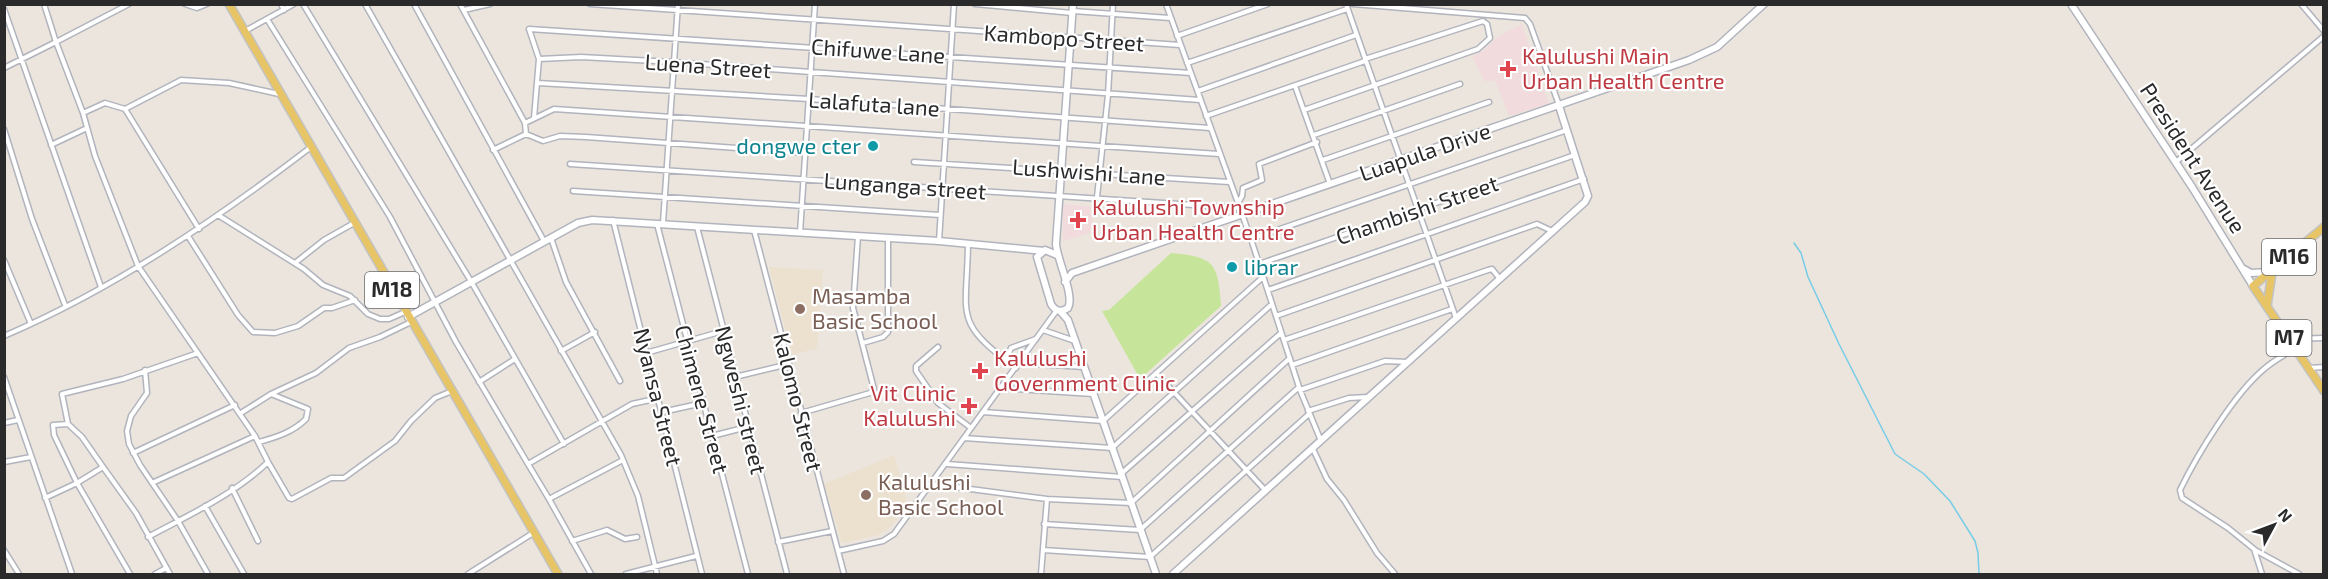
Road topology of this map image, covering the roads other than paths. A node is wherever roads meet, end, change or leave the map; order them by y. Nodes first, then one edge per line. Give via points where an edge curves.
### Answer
1 (44, 4) edge
2 (129, 4) edge
3 (185, 4) edge
4 (207, 4) edge
5 (229, 4) edge
6 (281, 4) edge
7 (294, 4) edge
8 (303, 4) edge
9 (365, 4) edge
10 (414, 4) edge
11 (460, 4) edge
12 (490, 4) edge
13 (590, 4) edge
14 (678, 4) edge
15 (815, 4) edge
16 (954, 4) edge
17 (975, 4) edge
18 (1113, 4) edge
19 (1166, 4) edge
20 (1268, 4) edge
21 (1353, 4) edge
22 (1764, 4) edge
23 (2071, 4) edge
24 (2301, 4) edge
25 (1347, 7) edge
26 (4, 9) edge
27 (1073, 9) edge
28 (284, 10) junction
29 (464, 10) junction
30 (677, 11) junction
31 (1112, 14) junction
32 (1490, 14) junction
33 (1171, 18) junction
34 (267, 19) junction
35 (814, 20) junction
36 (1485, 22) junction
37 (952, 31) junction
38 (2324, 31) edge
39 (244, 32) junction
40 (1356, 35) junction
41 (1177, 36) junction
42 (2324, 36) edge
43 (676, 37) junction
44 (1071, 39) junction
45 (56, 42) junction
46 (1111, 42) junction
47 (1180, 45) junction
48 (812, 47) junction
49 (951, 56) junction
50 (21, 59) junction
51 (539, 59) junction
52 (1365, 60) junction
53 (673, 62) junction
54 (1187, 63) junction
55 (1068, 64) junction
56 (4, 68) edge
57 (1109, 68) junction
58 (810, 73) junction
59 (1191, 73) junction
60 (949, 83) junction
61 (538, 84) junction
62 (1460, 84) dead end
63 (1295, 86) junction
64 (1374, 86) junction
65 (671, 91) junction
66 (1198, 91) junction
67 (1067, 92) junction
68 (279, 94) junction
69 (1108, 94) junction
70 (809, 99) junction
71 (1200, 100) junction
72 (1489, 102) dead end
73 (1559, 106) junction
74 (125, 109) junction
75 (947, 110) junction
76 (1304, 110) junction
77 (1384, 110) junction
78 (83, 113) junction
79 (1206, 116) junction
80 (670, 117) junction
81 (534, 118) junction
82 (1066, 118) junction
83 (1106, 121) junction
84 (525, 123) junction
85 (807, 126) junction
86 (87, 128) junction
87 (1210, 128) junction
88 (4, 129) edge
89 (1567, 130) junction
90 (526, 134) junction
91 (1314, 135) junction
92 (945, 136) junction
93 (1394, 136) junction
94 (1317, 142) junction
95 (669, 143) junction
96 (1064, 144) junction
97 (51, 146) junction
98 (311, 147) junction
99 (1103, 147) junction
100 (493, 150) junction
101 (804, 153) junction
102 (1219, 154) junction
103 (1575, 155) junction
104 (1323, 160) junction
105 (1401, 160) junction
106 (914, 162) dead end
107 (942, 162) junction
108 (2176, 163) junction
109 (570, 164) dead end
110 (666, 170) junction
111 (1062, 170) junction
112 (1101, 174) junction
113 (1585, 179) junction
114 (803, 180) junction
115 (1229, 182) junction
116 (1408, 184) junction
117 (1330, 185) junction
118 (941, 189) junction
119 (573, 191) dead end
120 (664, 196) junction
121 (1059, 197) junction
122 (1097, 197) junction
123 (801, 206) junction
124 (1238, 206) junction
125 (1418, 210) junction
126 (218, 215) junction
127 (940, 215) junction
128 (1242, 215) junction
129 (613, 220) junction
130 (354, 223) junction
131 (660, 223) junction
132 (697, 226) junction
133 (2324, 227) edge
134 (199, 229) junction
135 (754, 230) junction
136 (1552, 231) junction
137 (800, 232) junction
138 (1426, 234) junction
139 (188, 236) junction
140 (858, 236) junction
141 (551, 238) junction
142 (1251, 238) junction
143 (888, 239) junction
144 (939, 241) junction
145 (545, 242) junction
146 (968, 244) junction
147 (1056, 244) junction
148 (1028, 249) junction
149 (1047, 250) junction
150 (1057, 255) junction
151 (1037, 257) junction
152 (4, 260) edge
153 (1435, 260) junction
154 (510, 262) junction
155 (295, 263) junction
156 (1259, 264) junction
157 (138, 266) junction
158 (2242, 268) junction
159 (1061, 269) junction
160 (2273, 270) junction
161 (1072, 273) junction
162 (1263, 277) junction
163 (1500, 279) junction
164 (1065, 282) junction
165 (472, 283) junction
166 (1444, 284) junction
167 (2253, 286) junction
168 (101, 287) junction
169 (1268, 290) junction
170 (355, 300) junction
171 (435, 303) junction
172 (1272, 304) junction
173 (65, 305) junction
174 (1070, 306) junction
175 (2267, 307) junction
176 (1452, 309) junction
177 (1058, 311) junction
178 (1276, 316) junction
179 (408, 317) junction
180 (1456, 319) junction
181 (1068, 320) junction
182 (31, 324) junction
183 (1043, 330) junction
184 (723, 331) junction
185 (595, 332) junction
186 (1281, 333) junction
187 (4, 336) edge
188 (2324, 338) edge
189 (1036, 339) junction
190 (2289, 339) junction
191 (687, 340) junction
192 (1284, 340) junction
193 (1075, 341) junction
194 (863, 343) junction
195 (938, 347) dead end
196 (2295, 348) junction
197 (561, 351) junction
198 (198, 353) junction
199 (646, 353) junction
200 (1290, 358) junction
201 (515, 359) junction
202 (1006, 360) junction
203 (1020, 363) junction
204 (1408, 363) junction
205 (789, 364) junction
206 (1292, 365) junction
207 (1084, 367) junction
208 (2324, 367) edge
209 (1017, 368) junction
210 (2308, 368) junction
211 (145, 370) junction
212 (1156, 373) junction
213 (4, 377) edge
214 (735, 377) junction
215 (620, 381) dead end
216 (479, 382) junction
217 (1001, 388) junction
218 (1300, 389) junction
219 (452, 391) junction
220 (2324, 391) edge
221 (1174, 393) junction
222 (271, 394) junction
223 (1093, 394) junction
224 (1370, 397) junction
225 (659, 398) junction
226 (703, 403) junction
227 (235, 405) junction
228 (241, 412) junction
229 (662, 412) junction
230 (801, 412) junction
231 (983, 412) junction
232 (1194, 412) junction
233 (1308, 412) junction
234 (18, 420) junction
235 (1103, 421) junction
236 (600, 422) junction
237 (4, 423) edge
238 (69, 424) junction
239 (747, 427) junction
240 (971, 428) junction
241 (1212, 430) junction
242 (255, 435) junction
243 (712, 435) junction
244 (964, 438) junction
245 (1321, 441) junction
246 (259, 442) junction
247 (564, 444) junction
248 (1112, 448) junction
249 (1313, 448) junction
250 (1228, 450) junction
251 (133, 453) junction
252 (31, 457) junction
253 (623, 460) junction
254 (4, 462) edge
255 (268, 462) junction
256 (528, 464) junction
257 (946, 464) junction
258 (104, 467) junction
259 (1246, 470) junction
260 (1122, 476) junction
261 (77, 483) junction
262 (152, 483) junction
263 (932, 484) junction
264 (232, 488) junction
265 (1266, 491) junction
266 (45, 498) junction
267 (549, 499) junction
268 (1047, 499) junction
269 (1131, 503) junction
270 (205, 506) junction
271 (178, 521) junction
272 (1044, 524) junction
273 (1140, 530) junction
274 (832, 531) junction
275 (533, 533) junction
276 (148, 537) junction
277 (637, 537) dead end
278 (572, 541) junction
279 (258, 542) dead end
280 (778, 542) junction
281 (1043, 549) junction
282 (2254, 549) junction
283 (4, 550) edge
284 (838, 551) junction
285 (696, 556) junction
286 (1150, 557) junction
287 (655, 566) junction
288 (166, 568) junction
289 (19, 574) edge
290 (72, 574) edge
291 (130, 574) edge
292 (155, 574) edge
293 (170, 574) edge
294 (208, 574) edge
295 (243, 574) edge
296 (468, 574) edge
297 (558, 574) edge
298 (591, 574) edge
299 (626, 574) edge
300 (657, 574) edge
301 (702, 574) edge
302 (748, 574) edge
303 (787, 574) edge
304 (844, 574) edge
305 (1041, 574) edge
306 (1156, 574) edge
307 (1173, 574) edge
308 (1395, 574) edge
309 (2262, 574) edge
310 (2299, 574) edge

1 - 45 street
2 - 45 street
3 - 4 street via 197,8
5 - 39 main road, M18
6 - 28 street
7 - 28 street
8 - 165 street
9 - 154 street
10 - 100 street
11 - 29 street
12 - 29 street
13 - 30 street, Kambopo Street
14 - 30 street, Chimene Street
15 - 35 street
16 - 37 street
17 - 27 street
18 - 31 street
19 - 33 street
20 - 41 street
21 - 32 street
22 - 73 street, Luapula Drive via 1703,54
23 - 108 street, President Avenue
24 - 38 street
25 - 40 street
25 - 54 street
26 - 50 street
27 - 31 street
27 - 44 street
28 - 34 street
29 - 84 street
30 - 35 street, Kambopo Street
30 - 43 street, Chimene Street
31 - 33 street
31 - 46 street
32 - 36 street
32 - 73 street via 1518,16 1528,21
33 - 41 street
34 - 39 street
34 - 171 street via 390,217
35 - 37 street, Kambopo Street
35 - 48 street
36 - 52 street
36 - 64 street via 1490,38 1482,48
37 - 44 street, Kambopo Street
37 - 49 street
39 - 68 main road, M18
40 - 52 street
40 - 66 street
41 - 47 street
42 - 108 street
43 - 48 street, Chifuwe Lane
43 - 51 street, Chifuwe Lane via 529,28
43 - 53 street, Chimene Street
44 - 46 street, Kambopo Street
44 - 55 street
45 - 50 street
45 - 78 street
46 - 47 street, Kambopo Street
46 - 57 street
47 - 54 street
48 - 49 street, Chifuwe Lane
48 - 58 street
49 - 55 street, Chifuwe Lane
49 - 60 street
50 - 56 street
50 - 97 street
51 - 53 street, Luena Street
51 - 61 street
52 - 63 street
52 - 64 street
53 - 58 street, Luena Street
53 - 65 street, Chimene Street
54 - 59 street
55 - 57 street, Chifuwe Lane
55 - 67 street
57 - 59 street, Chifuwe Lane
57 - 69 street
58 - 60 street, Luena Street
58 - 70 street
59 - 66 street
60 - 67 street, Luena Street
60 - 75 street
61 - 65 street, Lalafuta lane
61 - 81 street
62 - 77 street
63 - 76 street
63 - 79 street
64 - 76 street
64 - 77 street
65 - 70 street, Lalafuta lane
65 - 80 street, Chimene Street
66 - 71 street
67 - 69 street, Luena Street
67 - 82 street
68 - 74 street via 229,82 182,80
68 - 98 main road, M18
69 - 71 street, Luena Street
69 - 83 street
70 - 75 street, Lalafuta lane
70 - 85 street
71 - 79 street
72 - 93 street
73 - 89 street
73 - 105 street, Luapula Drive
74 - 78 street via 105,104
74 - 134 street
75 - 82 street, Lalafuta lane
75 - 92 street
76 - 91 street
77 - 91 street
77 - 93 street
78 - 86 street
79 - 87 street
80 - 81 street via 554,109
80 - 85 street
80 - 95 street, Chimene Street
81 - 84 street
82 - 83 street, Lalafuta lane
82 - 96 street
83 - 87 street, Lalafuta lane
83 - 99 street
84 - 90 street
85 - 92 street
85 - 101 street
86 - 97 street
86 - 157 street
87 - 102 street
88 - 173 street via 32,219
89 - 103 street
89 - 116 street
90 - 95 street via 543,141 560,136
90 - 100 street
91 - 94 street
92 - 96 street
92 - 107 street
93 - 104 street
93 - 105 street
94 - 104 street
94 - 124 street via 1259,164 1262,180 1243,188
95 - 101 street
95 - 110 street, Chimene Street
96 - 99 street
96 - 111 street
97 - 168 street
98 - 126 street
98 - 130 main road, M18
99 - 102 street
99 - 112 street
100 - 145 street
101 - 114 street
102 - 115 street
103 - 113 street
103 - 125 street, Chambishi Street
104 - 117 street
105 - 116 street
105 - 117 street, Luapula Drive
106 - 107 street, Lushwishi Lane
107 - 111 street, Lushwishi Lane
107 - 118 street
108 - 158 street, President Avenue
109 - 110 street, Lunganga street
110 - 114 street, Lunganga street
110 - 120 street, Chimene Street
111 - 112 street, Lushwishi Lane
111 - 121 street
112 - 115 street, Lushwishi Lane
112 - 122 street
113 - 136 street via 1588,196
113 - 138 street
114 - 118 street, Lunganga street
114 - 123 street
115 - 124 street
116 - 125 street
116 - 142 street
117 - 128 street, Luapula Drive
118 - 121 street, Lunganga street
118 - 127 street
119 - 120 street
120 - 123 street
120 - 131 street, Chimene Street
121 - 122 street, Lunganga street
121 - 147 street
122 - 124 street, Lunganga street
123 - 127 street
123 - 137 street
124 - 128 street
125 - 138 street
125 - 156 street, Chambishi Street
126 - 134 street
126 - 155 street
127 - 144 street
128 - 142 street
128 - 161 street, Luapula Drive
129 - 131 street
129 - 141 street via 584,222
129 - 199 street, Nyansa Street
130 - 155 street
130 - 179 main road, M18
131 - 132 street
131 - 191 street, Chimene Street
132 - 135 street
132 - 184 street, Ngweshi street
133 - 160 main road, M16
134 - 139 street
135 - 137 street
135 - 205 street, Kalomo Street
136 - 153 street via 1538,224
136 - 163 street
137 - 140 street
138 - 153 street
138 - 169 street
139 - 157 street
139 - 170 street via 252,332 275,333 298,326 324,308
140 - 143 street
140 - 194 street via 853,308
141 - 145 street
141 - 185 street via 566,282
142 - 156 street
143 - 144 street
143 - 194 street via 888,332
144 - 146 street
145 - 154 street
146 - 148 street
146 - 202 street via 965,312 975,334
147 - 149 street
147 - 150 street
148 - 149 street
148 - 151 street
149 - 150 street
149 - 151 street
150 - 159 street
151 - 177 street via 1051,304
152 - 182 street
153 - 166 street
153 - 178 street
154 - 165 street
154 - 197 street
155 - 170 street via 323,285
156 - 162 street
157 - 168 street
157 - 198 street
158 - 160 street via 2262,274
158 - 167 street, President Avenue
159 - 161 street
159 - 164 street
160 - 167 main road, M16
160 - 175 main road
161 - 164 street
162 - 169 street
162 - 212 street
163 - 166 street via 1490,269
163 - 180 street
164 - 174 street
165 - 171 street
165 - 201 street
166 - 176 street
166 - 192 street
167 - 175 main road, President Avenue / M7
168 - 173 street
169 - 172 street
170 - 179 street via 368,314 380,319
171 - 179 street
171 - 216 street
172 - 178 street
172 - 221 street
173 - 182 street
174 - 177 street
174 - 181 street
175 - 190 main road, President Avenue / M7
176 - 180 street
176 - 206 street
177 - 181 street
177 - 183 street
178 - 186 street
179 - 219 main road, M18
179 - 222 street via 386,335 349,348 316,373
180 - 204 street
181 - 193 street
182 - 187 street
183 - 189 street
183 - 193 street
184 - 191 street
184 - 214 street, Ngweshi street
185 - 197 street
185 - 215 street
186 - 192 street
186 - 232 street
188 - 190 street
189 - 202 street via 1011,348
189 - 203 street
190 - 196 main road, President Avenue / M7
191 - 199 street
191 - 226 street, Chimene Street
192 - 200 street
193 - 207 street
194 - 230 street via 872,392
195 - 240 street via 916,366 916,371 938,404
196 - 210 main road, President Avenue / M7
196 - 282 street via 2253,379 2180,490 2182,498
197 - 236 street
198 - 211 street
198 - 227 street
199 - 225 street, Nyansa Street
200 - 206 street
200 - 241 street
201 - 216 street
201 - 247 street
202 - 209 street
203 - 207 street
203 - 209 street
204 - 218 street via 1385,361
204 - 224 street
205 - 214 street
205 - 230 street, Kalomo Street
206 - 218 street
207 - 223 street
208 - 210 street
209 - 217 street
210 - 220 main road, President Avenue / M7
211 - 238 street via 62,394
211 - 251 street via 146,398 131,416 127,431
212 - 221 street
212 - 235 street
213 - 234 street
214 - 239 street, Ngweshi street
216 - 256 street
217 - 223 street
217 - 231 street
218 - 233 street
218 - 250 street
219 - 255 street via 435,398 394,441 344,478 331,478 292,499
219 - 275 main road, M18
221 - 232 street
221 - 248 street
222 - 228 street
222 - 246 street via 305,406 309,415 284,435
223 - 235 street
224 - 233 street via 1349,398
224 - 245 street
225 - 229 street, Nyansa Street
225 - 236 street via 632,404
226 - 229 street
226 - 243 street, Chimene Street
227 - 228 street
227 - 251 street
228 - 242 street
229 - 285 street, Nyansa Street
230 - 274 street, Kalomo Street
231 - 235 street
231 - 240 street
232 - 241 street
232 - 260 street
233 - 245 street
233 - 259 street
234 - 237 street
234 - 252 street
235 - 248 street
236 - 247 street
236 - 253 street
238 - 258 street
238 - 261 street via 51,428
239 - 243 street
239 - 280 street, Ngweshi street
240 - 244 street
241 - 250 street
241 - 269 street
242 - 246 street
242 - 262 street
243 - 302 street, Chimene Street
244 - 248 street
244 - 257 street
245 - 249 street
246 - 255 street
247 - 256 street
248 - 260 street
249 - 265 street
249 - 308 street via 1327,479
250 - 259 street
250 - 273 street
251 - 262 street
252 - 254 street
252 - 266 street
253 - 267 street
253 - 287 street via 638,496
255 - 264 street
256 - 267 street
257 - 260 street
257 - 263 street
258 - 261 street
258 - 276 street
259 - 265 street
259 - 286 street
260 - 269 street
261 - 266 street
261 - 291 street
262 - 271 street
263 - 268 street
263 - 284 street via 894,534 883,541
264 - 270 street
264 - 279 street
265 - 307 street
266 - 290 street
267 - 278 street
268 - 269 street
268 - 272 street
269 - 273 street
270 - 271 street
270 - 295 street
271 - 276 street
271 - 294 street
272 - 273 street
272 - 281 street
273 - 286 street
274 - 280 street
274 - 284 street, Kalomo Street
275 - 296 street
275 - 297 main road, M18
276 - 288 street
277 - 278 street via 627,539 607,530
278 - 298 street
280 - 303 street, Ngweshi street
281 - 286 street
281 - 305 street
282 - 309 street
282 - 310 street
283 - 289 street
284 - 304 street, Kalomo Street
285 - 287 street
285 - 301 street, Nyansa Street
286 - 306 street
287 - 299 street
287 - 300 street
288 - 292 street
288 - 293 street

